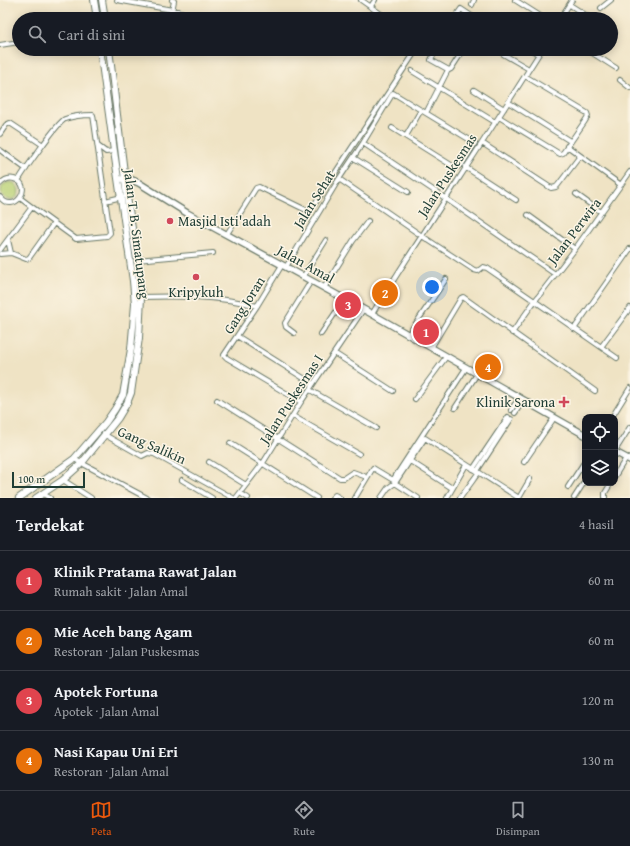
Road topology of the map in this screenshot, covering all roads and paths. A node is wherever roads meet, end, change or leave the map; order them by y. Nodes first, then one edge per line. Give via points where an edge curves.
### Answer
1 (94, 0) edge
2 (102, 0) edge
3 (117, 0) edge
4 (172, 0) edge
5 (361, 0) edge
6 (375, 0) edge
7 (474, 0) edge
8 (515, 0) edge
9 (572, 0) edge
10 (611, 0) edge
11 (472, 5) dead end
12 (570, 5) junction
13 (371, 6) junction
14 (601, 8) dead end
15 (172, 10) junction
16 (96, 12) edge
17 (103, 12) edge
18 (181, 12) edge
19 (379, 12) edge
20 (534, 12) edge
21 (565, 12) edge
22 (581, 12) edge
23 (12, 43) edge
24 (0, 45) edge
25 (101, 56) edge
26 (110, 56) edge
27 (412, 56) edge
28 (433, 56) edge
29 (460, 56) edge
30 (506, 56) edge
31 (537, 56) edge
32 (597, 56) edge
33 (616, 68) dead end
34 (529, 69) junction
35 (448, 70) junction
36 (412, 71) dead end
37 (525, 76) junction
38 (620, 80) dead end
39 (439, 88) junction
40 (630, 88) edge
41 (474, 90) dead end
42 (508, 102) junction
43 (504, 109) junction
44 (421, 110) junction
45 (426, 113) junction
46 (499, 117) junction
47 (495, 122) junction
48 (392, 128) dead end
49 (0, 134) edge
50 (406, 136) junction
51 (570, 141) junction
52 (363, 143) junction
53 (475, 144) junction
54 (43, 145) junction
55 (481, 145) junction
56 (97, 146) junction
57 (567, 146) junction
58 (0, 150) edge
59 (114, 151) junction
60 (580, 156) junction
61 (354, 158) junction
62 (465, 167) junction
63 (26, 169) junction
64 (630, 172) edge
65 (625, 178) junction
66 (126, 179) junction
67 (339, 179) junction
68 (119, 180) junction
69 (18, 181) junction
70 (630, 182) edge
71 (0, 184) edge
72 (621, 185) junction
73 (408, 192) dead end
74 (576, 194) dead end
75 (0, 197) edge
76 (124, 197) junction
77 (20, 198) junction
78 (445, 198) junction
79 (516, 200) dead end
80 (105, 201) junction
81 (32, 207) junction
82 (601, 212) junction
83 (528, 215) dead end
84 (368, 221) dead end
85 (54, 223) junction
86 (227, 234) junction
87 (421, 235) junction
88 (8, 240) junction
89 (326, 240) dead end
90 (575, 249) junction
91 (630, 249) edge
92 (0, 250) edge
93 (11, 253) junction
94 (213, 253) dead end
95 (0, 254) edge
96 (137, 260) junction
97 (284, 266) junction
98 (555, 274) junction
99 (303, 277) junction
100 (446, 279) dead end
101 (311, 281) junction
102 (324, 288) junction
103 (141, 297) junction
104 (344, 300) junction
105 (534, 302) junction
106 (257, 306) junction
107 (630, 308) edge
108 (363, 310) junction
109 (372, 314) junction
110 (574, 329) junction
111 (294, 333) dead end
112 (512, 333) junction
113 (321, 334) dead end
114 (408, 335) junction
115 (237, 336) junction
116 (601, 347) junction
117 (431, 348) junction
118 (134, 349) junction
119 (334, 354) junction
120 (446, 357) junction
121 (616, 358) dead end
122 (466, 368) junction
123 (477, 374) junction
124 (313, 384) junction
125 (630, 388) edge
126 (310, 390) junction
127 (393, 391) dead end
128 (595, 391) dead end
129 (415, 399) dead end
130 (217, 400) dead end
131 (521, 400) junction
132 (301, 402) junction
133 (455, 408) dead end
134 (513, 411) dead end
135 (614, 414) edge
136 (293, 416) junction
137 (509, 418) dead end
138 (554, 418) junction
139 (630, 427) edge
140 (376, 428) dead end
141 (582, 433) edge
142 (104, 435) junction
143 (279, 439) junction
144 (230, 443) dead end
145 (616, 450) edge
146 (359, 454) dead end
147 (618, 454) edge
148 (74, 459) junction
149 (628, 459) edge
150 (410, 460) junction
151 (209, 462) dead end
152 (524, 462) dead end
153 (263, 463) junction
154 (81, 464) junction
155 (466, 465) junction
156 (582, 466) edge
157 (476, 470) junction
158 (618, 472) edge
159 (364, 476) dead end
160 (530, 479) dead end
161 (63, 480) junction
162 (182, 480) dead end
163 (395, 483) junction
164 (246, 485) junction
165 (582, 486) edge
166 (609, 486) edge
167 (568, 487) dead end
168 (452, 488) junction
169 (240, 493) junction
170 (43, 494) junction
171 (462, 497) edge
172 (19, 498) edge
173 (36, 498) edge
174 (50, 498) edge
175 (91, 498) edge
176 (147, 498) edge
177 (212, 498) edge
178 (233, 498) edge
179 (236, 498) edge
180 (248, 498) edge
181 (317, 498) edge
182 (332, 498) edge
183 (340, 498) edge
184 (356, 498) edge
185 (381, 498) edge
186 (418, 498) edge
187 (447, 498) edge
188 (519, 498) edge
189 (574, 498) edge
190 (605, 498) edge

1 - 16 main road
2 - 17 main road
3 - 15 street
4 - 15 street
5 - 13 street
6 - 13 street
7 - 11 street
8 - 20 street
9 - 12 street
10 - 14 street
12 - 21 street
12 - 22 street
13 - 19 street
15 - 18 street
23 - 24 street
25 - 59 main road, Jalan T. B. Simatupang
26 - 66 main road, Jalan T. B. Simatupang
27 - 86 street via 312,208 308,211 259,187
28 - 35 street via 431,60
29 - 35 street via 452,69
30 - 34 street
31 - 34 street, Jalan Puskesmas
32 - 33 street
34 - 37 street, Jalan Puskesmas
35 - 39 street
36 - 39 street
37 - 42 street, Jalan Puskesmas
37 - 51 street via 587,113 588,116
38 - 40 street
39 - 45 street
39 - 47 street
41 - 43 street
42 - 43 street, Jalan Puskesmas
42 - 51 street
43 - 46 street, Jalan Puskesmas
44 - 45 street
44 - 50 street
44 - 52 street, Jalan Sehat via 393,93
45 - 53 street
46 - 47 street, Jalan Puskesmas
46 - 57 street via 557,153 563,153
47 - 55 street, Jalan Puskesmas
48 - 50 street
49 - 54 street via 10,123
50 - 53 street via 456,168 462,164
51 - 57 street
52 - 61 street, Jalan Sehat
52 - 78 street
53 - 55 street
54 - 56 street via 61,122 73,117 93,115
54 - 63 street
55 - 60 street via 551,188 558,185
55 - 62 street, Jalan Puskesmas
56 - 59 street via 106,152
56 - 80 street
57 - 60 street
58 - 63 street
59 - 68 main road, Jalan T. B. Simatupang
60 - 72 street
61 - 67 street, Jalan Sehat
61 - 73 street
62 - 78 street, Jalan Puskesmas
62 - 79 street
63 - 69 street
64 - 65 street, Jalan Perwira
65 - 70 street
65 - 72 street, Jalan Perwira
66 - 68 street, Jalan Amal
66 - 76 main road, Jalan T. B. Simatupang
66 - 86 street, Jalan Amal via 139,183
67 - 87 street
67 - 97 street, Jalan Sehat
68 - 76 main road, Jalan T. B. Simatupang
69 - 71 street via 10,178
69 - 77 street via 23,191
72 - 82 street, Jalan Perwira
74 - 82 street
75 - 77 street via 9,203
76 - 80 street
76 - 96 main road, Jalan T. B. Simatupang
76 - 118 main road, Jalan T. B. Simatupang via 134,281
77 - 81 street
78 - 87 street, Jalan Puskesmas
78 - 98 street
80 - 85 street via 110,233 107,236 76,239
81 - 85 street
81 - 88 street
82 - 90 street, Jalan Perwira
83 - 90 street
84 - 102 street
85 - 93 street via 29,258
86 - 97 street, Jalan Amal
87 - 105 street via 474,270 478,271 485,267
87 - 109 street, Jalan Puskesmas
88 - 92 street
88 - 93 street
89 - 99 street
90 - 98 street, Jalan Perwira
91 - 110 street
93 - 95 street
94 - 96 street
96 - 103 main road, Jalan T. B. Simatupang
97 - 99 street, Jalan Amal
97 - 106 street, Gang Joran
98 - 105 street, Jalan Perwira
99 - 101 street, Jalan Amal
100 - 114 street
101 - 102 street, Jalan Amal
101 - 111 street via 285,323
102 - 104 street, Jalan Amal
103 - 106 street via 219,298
103 - 118 main road, Jalan T. B. Simatupang
104 - 108 street, Jalan Amal
104 - 113 street
105 - 110 street
105 - 112 street, Jalan Perwira
106 - 115 street, Gang Joran
107 - 116 street
108 - 109 street, Jalan Amal
108 - 119 street, Jalan Puskesmas I
109 - 114 street, Jalan Amal
110 - 116 street
112 - 117 street via 462,297
112 - 128 street
114 - 117 street, Jalan Amal
115 - 124 street
115 - 132 street, Gang Joran via 225,356
116 - 121 street
117 - 120 street, Jalan Amal
118 - 142 main road, Jalan T. B. Simatupang via 131,393 118,418
118 - 148 main road, Jalan T. B. Simatupang via 123,395 106,422
119 - 124 street, Jalan Puskesmas I
119 - 127 street
120 - 122 street, Jalan Amal
120 - 129 street
122 - 123 street, Jalan Amal
122 - 184 street via 393,480 374,468
123 - 131 street, Jalan Amal
123 - 133 street
124 - 126 street, Jalan Puskesmas I
125 - 135 street
126 - 132 street, Jalan Puskesmas I
126 - 140 street
130 - 143 street
131 - 134 street
131 - 138 street, Jalan Amal
132 - 136 street, Jalan Puskesmas I
136 - 143 street, Jalan Puskesmas I
136 - 146 street
137 - 157 street
138 - 141 street, Jalan Amal
138 - 152 street
139 - 145 street
142 - 154 main road, Jalan T. B. Simatupang
142 - 178 street, Gang Salikin via 142,456 154,454
143 - 153 street, Jalan Puskesmas I
143 - 159 street via 340,478 353,472
144 - 153 street
147 - 149 street
148 - 154 street
148 - 172 main road, Jalan T. B. Simatupang
149 - 158 street
150 - 155 street via 425,438
150 - 163 street
150 - 168 street
151 - 164 street
153 - 164 street, Jalan Puskesmas I
153 - 181 street
154 - 161 main road, Jalan T. B. Simatupang
154 - 176 street
155 - 157 street
155 - 168 street
156 - 167 street
157 - 171 street
157 - 188 street
160 - 188 street
161 - 170 main road, Jalan T. B. Simatupang
161 - 175 street
162 - 177 street
163 - 185 street
163 - 186 street
164 - 169 street, Jalan Puskesmas I
165 - 189 street
166 - 190 street
168 - 187 street
169 - 179 street, Jalan Puskesmas I
169 - 180 street
170 - 173 main road, Jalan T. B. Simatupang
170 - 174 street
182 - 183 street via 335,495

